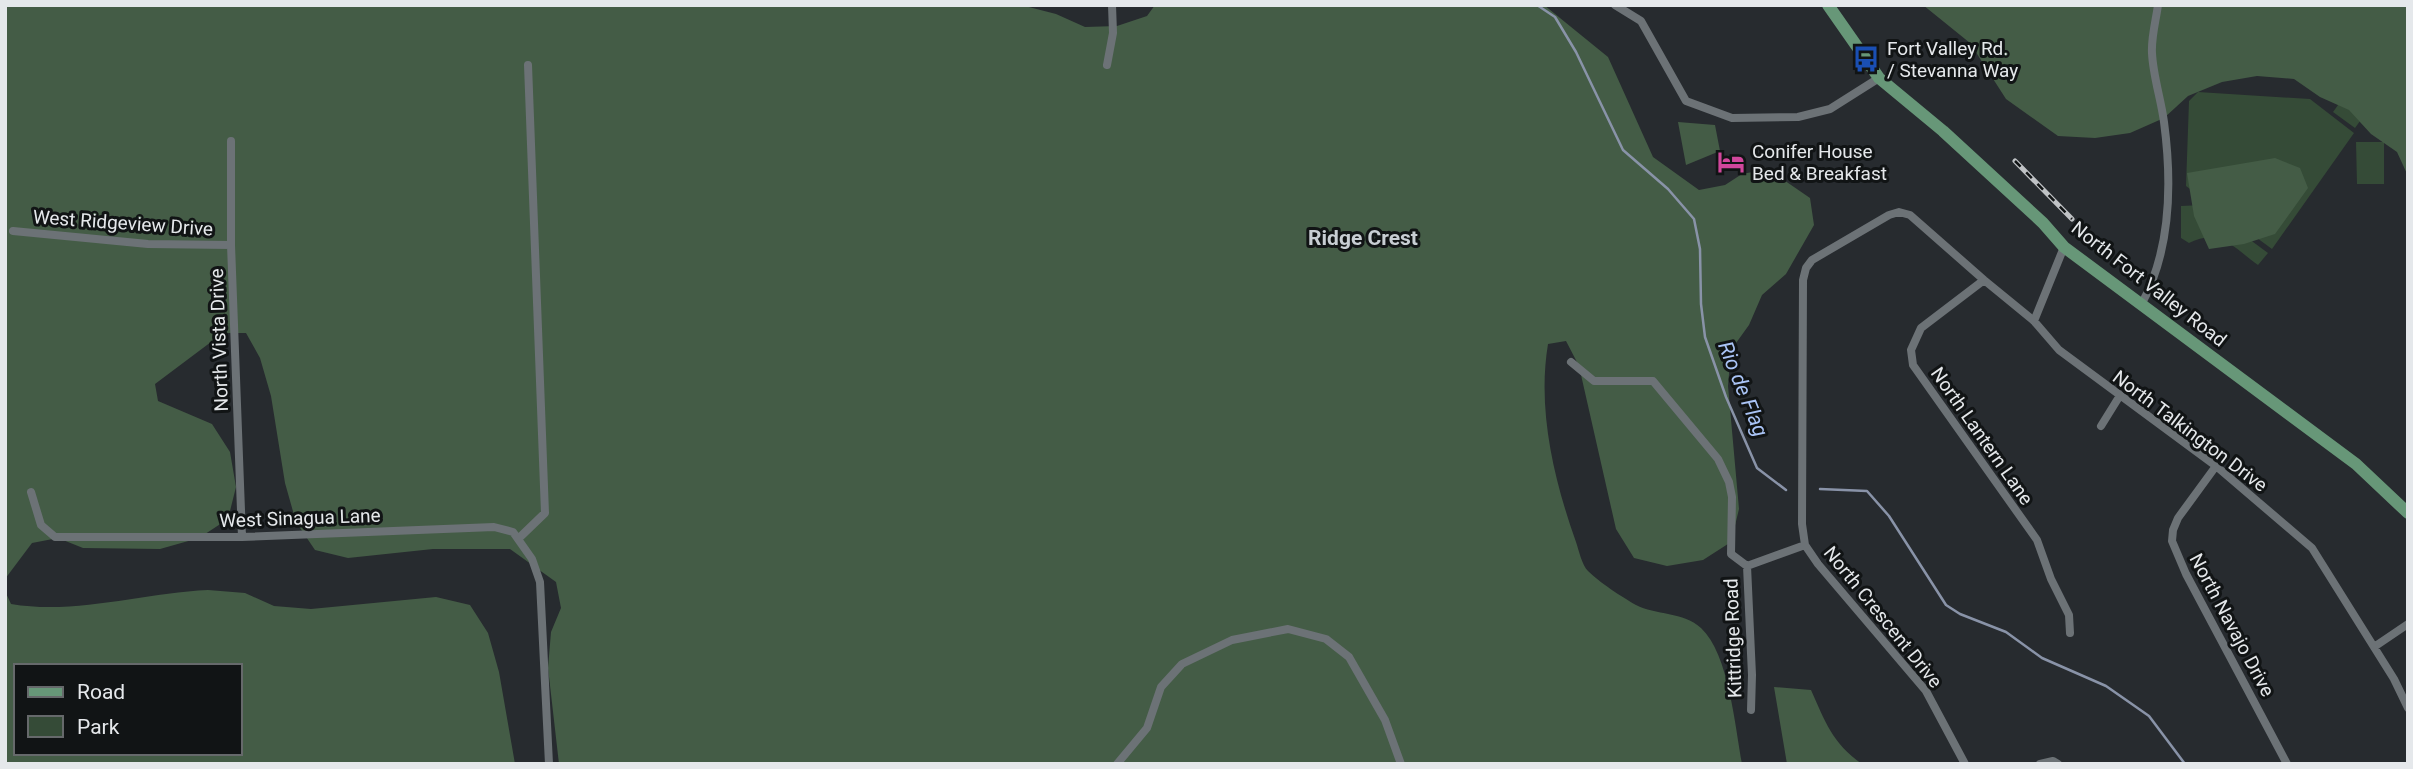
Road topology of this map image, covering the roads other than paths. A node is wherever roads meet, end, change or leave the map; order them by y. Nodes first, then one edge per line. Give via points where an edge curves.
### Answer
1 (1112, 5) edge
2 (1615, 5) edge
3 (1828, 5) edge
4 (2158, 5) edge
5 (528, 65) dead end
6 (1107, 65) dead end
7 (1879, 78) junction
8 (231, 141) dead end
9 (1910, 215) joint
10 (13, 230) dead end
11 (231, 245) junction
12 (2064, 247) junction
13 (1983, 281) junction
14 (2141, 306) junction
15 (2034, 321) junction
16 (1571, 362) dead end
17 (2119, 397) junction
18 (2101, 426) dead end
19 (2216, 466) junction
20 (31, 492) dead end
21 (2408, 513) edge
22 (242, 537) junction
23 (518, 539) junction
24 (1805, 545) junction
25 (1746, 566) junction
26 (2408, 624) edge
27 (2070, 633) dead end
28 (2374, 646) junction
29 (2408, 708) edge
30 (1751, 710) dead end
31 (549, 764) edge
32 (1117, 764) edge
33 (1401, 764) edge
34 (1965, 764) edge
35 (2040, 764) edge
36 (2058, 764) edge
37 (2287, 764) edge

1 - 6 street
2 - 7 street via 1641,21 1686,101 1732,118 1798,117 1830,109
3 - 7 main road, North Fort Valley Road
4 - 14 street via 2152,52 2169,175 2165,238
5 - 23 street via 545,513
7 - 12 main road, North Fort Valley Road via 1943,131
8 - 11 street, North Vista Drive
9 - 13 street, North Talkington Drive
9 - 24 street, North Crescent Drive via 1889,215 1805,268
10 - 11 street, West Ridgeview Drive via 148,244
11 - 22 street, North Vista Drive
12 - 14 main road, North Fort Valley Road
12 - 15 street
13 - 15 street, North Talkington Drive
13 - 27 street, North Lantern Lane via 1922,328 1911,350 1913,365 2037,540 2068,615
14 - 21 main road, North Fort Valley Road via 2356,464
15 - 17 street, North Talkington Drive via 2059,350
16 - 25 street via 1594,381 1653,381 1666,396 1718,459 1729,482 1731,554
17 - 18 street
17 - 19 street, North Talkington Drive
19 - 28 street, North Talkington Drive via 2312,548
19 - 37 street, North Navajo Drive via 2178,518 2172,541
20 - 22 street, West Sinagua Lane via 41,524 55,537
22 - 23 street, West Sinagua Lane via 494,527 513,532
23 - 31 street via 540,582
24 - 25 street
24 - 34 street, North Crescent Drive via 1926,691
25 - 30 street, Kittridge Road
26 - 28 street
28 - 29 street, North Talkington Drive
32 - 33 street via 1147,728 1161,687 1182,664 1232,640 1288,629 1326,639 1349,657 1385,720
35 - 36 street

